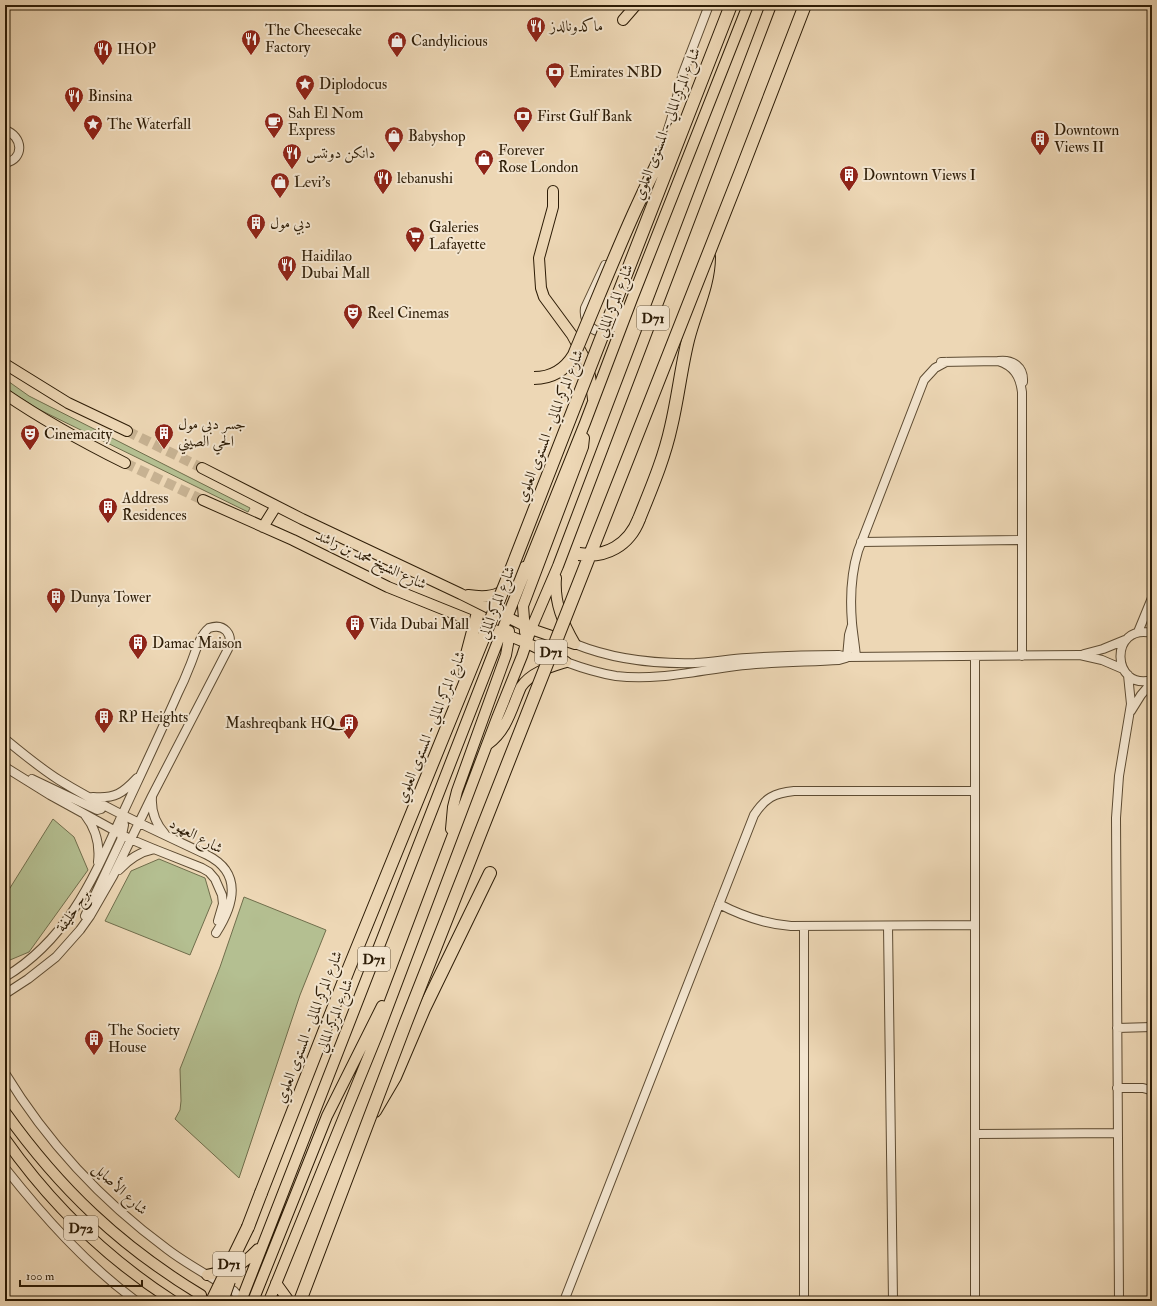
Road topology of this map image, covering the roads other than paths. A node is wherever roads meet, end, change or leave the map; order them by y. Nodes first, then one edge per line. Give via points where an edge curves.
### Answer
1 (636, 5) edge
2 (710, 5) edge
3 (731, 5) edge
4 (748, 5) edge
5 (804, 5) edge
6 (769, 7) edge
7 (623, 20) dead end
8 (696, 96) junction
9 (5, 130) edge
10 (5, 163) edge
11 (553, 191) dead end
12 (710, 251) junction
13 (632, 299) junction
14 (5, 364) edge
15 (534, 378) dead end
16 (5, 394) edge
17 (593, 403) junction
18 (585, 422) junction
19 (127, 431) tunnel mouth
20 (125, 463) tunnel mouth
21 (202, 468) tunnel mouth
22 (203, 500) tunnel mouth
23 (276, 506) junction
24 (263, 527) junction
25 (1022, 540) junction
26 (861, 542) junction
27 (579, 554) dead end
28 (530, 559) junction
29 (558, 566) junction
30 (461, 594) junction
31 (1152, 598) edge
32 (524, 606) junction
33 (540, 610) junction
34 (456, 615) junction
35 (477, 616) dead end
36 (508, 618) junction
37 (852, 623) junction
38 (528, 628) junction
39 (1138, 632) junction
40 (1152, 633) edge
41 (505, 635) junction
42 (1125, 640) junction
43 (527, 643) junction
44 (575, 644) junction
45 (496, 646) junction
46 (507, 650) junction
47 (1080, 655) junction
48 (975, 656) junction
49 (1022, 656) junction
50 (847, 657) junction
51 (856, 657) junction
52 (566, 662) junction
53 (1126, 672) junction
54 (1152, 681) edge
55 (482, 682) junction
56 (466, 684) junction
57 (1130, 713) junction
58 (5, 739) edge
59 (487, 745) junction
60 (5, 767) edge
61 (14, 773) junction
62 (142, 774) junction
63 (975, 791) junction
64 (88, 796) junction
65 (152, 796) junction
66 (101, 803) junction
67 (83, 813) junction
68 (122, 815) junction
69 (138, 823) junction
70 (115, 831) junction
71 (167, 836) junction
72 (127, 837) junction
73 (450, 842) junction
74 (154, 849) junction
75 (97, 868) junction
76 (490, 873) dead end
77 (112, 876) junction
78 (719, 904) junction
79 (975, 925) junction
80 (804, 926) junction
81 (888, 926) junction
82 (80, 930) junction
83 (405, 960) junction
84 (5, 976) edge
85 (5, 994) edge
86 (1152, 1027) edge
87 (1117, 1028) junction
88 (5, 1073) edge
89 (1117, 1088) junction
90 (1152, 1093) edge
91 (5, 1112) edge
92 (369, 1120) junction
93 (1117, 1133) junction
94 (975, 1134) junction
95 (5, 1139) edge
96 (5, 1168) edge
97 (248, 1227) junction
98 (262, 1245) junction
99 (207, 1275) junction
100 (276, 1284) junction
101 (201, 1295) dead end
102 (136, 1301) edge
103 (173, 1301) edge
104 (212, 1301) edge
105 (222, 1301) edge
106 (241, 1301) edge
107 (254, 1301) edge
108 (269, 1301) edge
109 (289, 1301) edge
110 (300, 1301) edge
111 (564, 1301) edge
112 (804, 1301) edge
113 (893, 1301) edge
114 (975, 1301) edge
115 (1119, 1301) edge

1 - 7 main road
2 - 13 street via 683,73 663,145 588,302 584,315 586,322 597,331 610,330
3 - 8 highway, شارع المركز المالي - المستوى العلوي / D71, bridge
4 - 13 main road, شارع المركز المالي / D71
5 - 12 highway, D71, bridge
6 - 29 main road, D71
8 - 15 highway, bridge via 671,136 638,203 574,355 559,371 549,376
8 - 56 highway, شارع المركز المالي - المستوى العلوي / D71, bridge
9 - 10 street via 16,136 20,146 17,156
11 - 17 main road via 553,207 539,258 541,288 544,297 572,335 584,359 590,376
12 - 27 highway, bridge via 707,277 689,338 668,440 637,526 624,542 613,550 593,555
12 - 92 highway, D71, bridge
13 - 17 main road, شارع المركز المالي / D71
14 - 19 main road via 68,403
16 - 20 main road via 82,442
17 - 18 main road, شارع المركز المالي / D71
18 - 28 main road, شارع المركز المالي / D71
18 - 32 main road via 582,447
21 - 23 main road, شارع الشيخ محمد بن راشد
22 - 24 main road, شارع الشيخ محمد بن راشد
23 - 24 main road
23 - 30 main road, شارع الشيخ محمد بن راشد
24 - 34 main road, شارع الشيخ محمد بن راشد via 388,587
25 - 26 street
25 - 26 street via 1022,392 1019,377 1010,367 998,361 946,362 924,380
25 - 49 street
26 - 37 street via 853,574
28 - 30 main road via 499,593 487,597
28 - 36 main road, شارع المركز المالي / D71
29 - 33 main road, D71
29 - 44 main road via 557,602 562,619
30 - 36 main road, شارع الشيخ محمد بن راشد
31 - 39 street
32 - 33 main road via 528,612
32 - 38 main road
33 - 38 main road, D71
34 - 41 main road, شارع الشيخ محمد بن راشد
34 - 55 main road via 481,642
35 - 56 highway, bridge via 465,662
36 - 38 main road, شارع الشيخ محمد بن راشد
36 - 41 main road
37 - 50 street
37 - 51 street
38 - 43 main road, D71
38 - 44 main road, شارع الشيخ محمد بن راشد
39 - 40 street
39 - 42 street
41 - 43 main road, شارع الشيخ محمد بن راشد
41 - 45 main road, شارع المركز المالي / D71
41 - 46 main road
42 - 47 street via 1103,650
42 - 53 street via 1120,662
43 - 52 main road, شارع الشيخ محمد بن راشد
43 - 59 main road, D71
44 - 50 street via 618,657 675,663 839,654
45 - 46 main road via 502,643 506,645
45 - 55 main road, شارع المركز المالي / D71
46 - 73 main road via 457,791
47 - 49 street
47 - 53 street via 1102,660
48 - 49 street
48 - 51 street
48 - 63 street
50 - 51 street
50 - 52 street via 839,660 743,666 640,677 599,672
52 - 59 main road via 549,667 524,682 499,735
53 - 54 street via 1141,681
53 - 57 street via 1131,694
54 - 57 street
55 - 98 main road, شارع المركز المالي / D71
56 - 97 highway, شارع المركز المالي - المستوى العلوي / D71, bridge via 349,968
57 - 87 street via 1119,776 1116,818
58 - 64 street, شارع العهود via 58,779
59 - 73 main road, D71
60 - 61 street, شارع العهود
61 - 66 street via 98,810 101,809
61 - 67 street, شارع العهود
62 - 64 street via 126,790 115,796
62 - 65 street, برج خليفة via 202,635 209,628 224,629 230,638 230,644
62 - 68 street
63 - 78 street via 782,792 761,805 754,815
63 - 79 street
64 - 66 street, شارع العهود
65 - 69 street, برج خليفة
65 - 71 street via 154,818
66 - 68 street, شارع العهود
67 - 70 street, شارع العهود
67 - 75 street via 97,838
68 - 69 street, شارع العهود
68 - 70 street
68 - 72 street
69 - 71 street, شارع العهود
69 - 72 street, برج خليفة
70 - 72 street, شارع العهود
70 - 75 street
71 - 74 street, شارع العهود via 212,857 229,875 231,899 216,933 223,904 215,879 202,868
72 - 74 street, شارع العهود
72 - 77 street, برج خليفة
72 - 82 street via 87,911
73 - 83 main road, D71
74 - 77 street via 133,857
75 - 84 street via 71,914 50,941 28,962
76 - 92 highway, bridge via 424,1009 394,1078
77 - 82 street, برج خليفة
78 - 80 street via 754,919 779,925
78 - 111 street
79 - 81 street
79 - 94 street
80 - 81 street
80 - 112 street
81 - 113 street
82 - 85 street, برج خليفة via 56,957
83 - 100 main road, D71 via 352,1100
83 - 107 main road via 327,1116
86 - 87 street
87 - 89 street
88 - 99 street, شارع الأصايل via 37,1123 88,1180 154,1239
89 - 90 street via 1143,1088
89 - 93 street
91 - 101 main road, D72 via 50,1170 83,1206 139,1254
92 - 110 highway, D71, bridge
93 - 94 street
93 - 115 street
94 - 114 street
95 - 103 main road, D72 via 46,1190 84,1230 126,1267
96 - 102 street via 80,1253 107,1279
97 - 104 highway, شارع المركز المالي - المستوى العلوي / D71, bridge
97 - 105 highway, bridge
98 - 99 main road via 248,1260 236,1267
98 - 106 main road, شارع المركز المالي / D71
99 - 106 street, شارع الأصايل via 234,1291
100 - 108 main road, D71
100 - 109 main road

